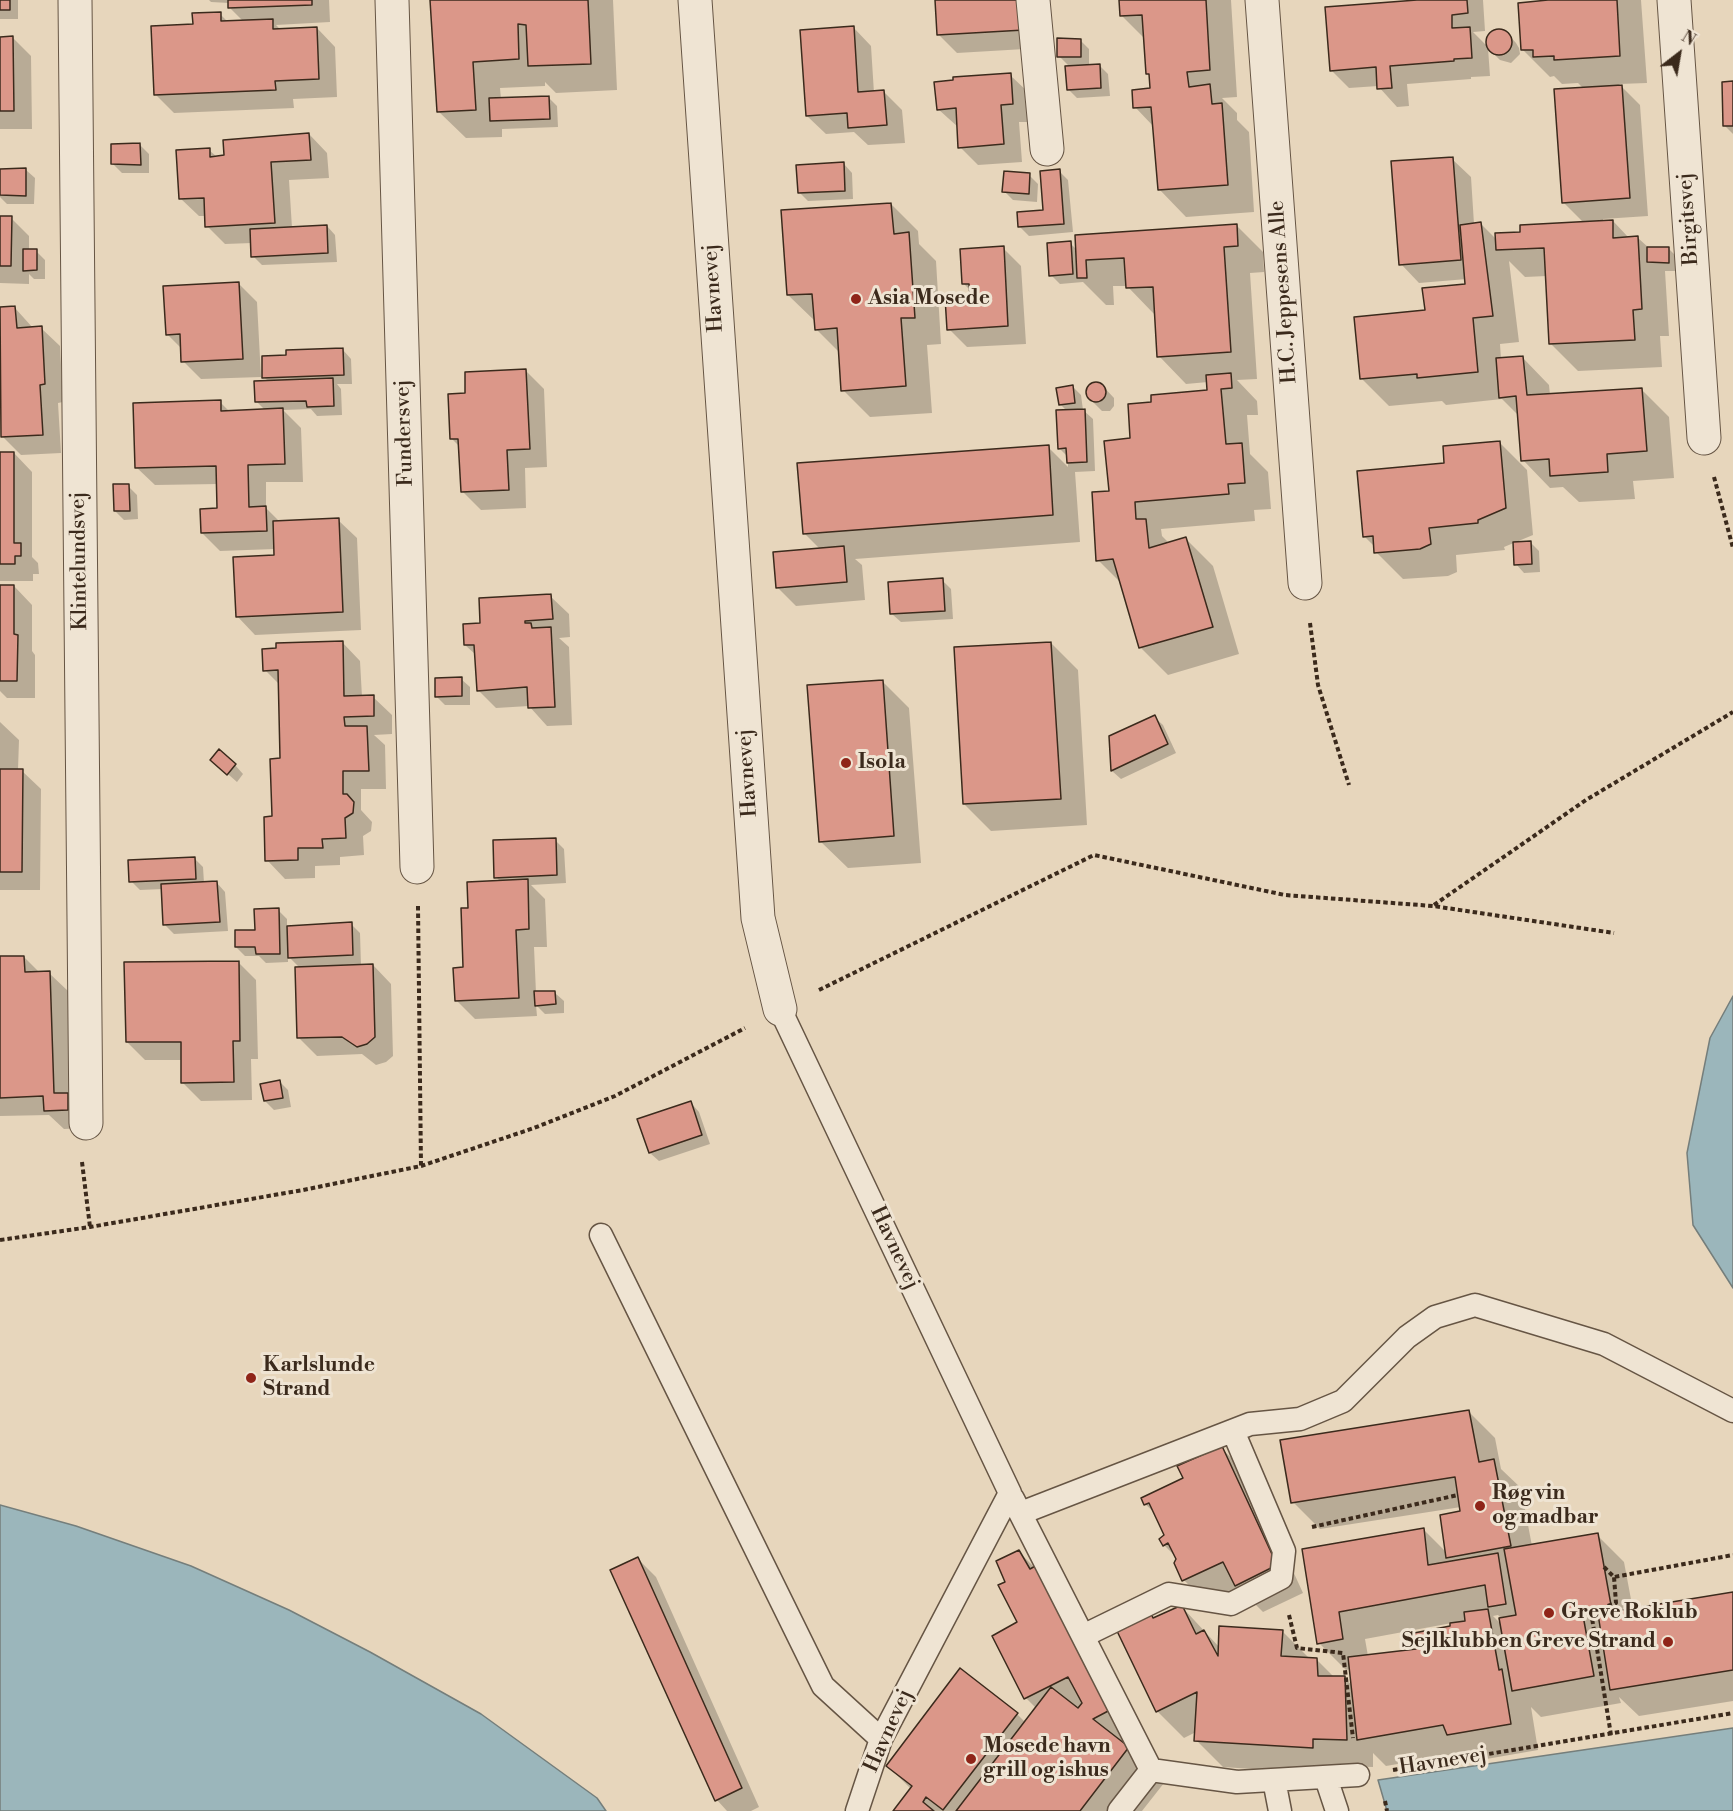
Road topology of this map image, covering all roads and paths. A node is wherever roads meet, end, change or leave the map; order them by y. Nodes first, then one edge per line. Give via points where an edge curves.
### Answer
1 (75, 0) edge
2 (392, 0) edge
3 (695, 0) edge
4 (1033, 0) edge
5 (1262, 0) edge
6 (1674, 0) edge
7 (1047, 149) dead end
8 (1704, 438) joint
9 (1733, 548) edge
10 (1305, 584) joint
11 (1733, 712) edge
12 (1349, 785) dead end
13 (417, 867) joint
14 (1433, 906) dead end
15 (780, 1009) joint
16 (86, 1123) joint
17 (421, 1166) dead end
18 (90, 1227) dead end
19 (601, 1235) dead end
20 (1733, 1411) edge
21 (1233, 1431) junction
22 (1458, 1495) dead end
23 (1015, 1503) junction
24 (1276, 1534) junction
25 (1733, 1555) edge
26 (1604, 1567) dead end
27 (1614, 1577) junction
28 (1281, 1578) junction
29 (1083, 1636) junction
30 (1733, 1713) edge
31 (1611, 1735) junction
32 (881, 1739) junction
33 (1152, 1770) junction
34 (1358, 1775) junction
35 (1326, 1778) junction
36 (1274, 1780) junction
37 (858, 1811) edge
38 (1119, 1811) edge
39 (1280, 1811) edge
40 (1337, 1811) edge

1 - 16 street, Klintelundsvej
2 - 13 street, Fundersvej
3 - 15 street, Havnevej via 758,918
4 - 7 street
5 - 10 street, H.C. Jeppesens Alle
6 - 8 street, Birgitsvej
8 - 9 path
10 - 12 path via 1318,685
11 - 14 path via 1586,800
13 - 17 path
15 - 23 lane, Havnevej
16 - 18 path via 81,1151
19 - 32 lane via 823,1686
20 - 21 lane via 1604,1344 1474,1305 1435,1317 1407,1337 1343,1401 1300,1419 1250,1424
21 - 23 lane
21 - 24 lane
22 - 24 path
23 - 29 lane, Havnevej
23 - 32 lane, Havnevej
24 - 28 lane via 1284,1551
25 - 27 path
26 - 27 path
27 - 31 path via 1616,1603 1591,1612
28 - 29 lane via 1231,1604 1169,1594
28 - 34 path via 1297,1648 1343,1653
29 - 33 lane, Havnevej
30 - 31 path, Havnevej
31 - 34 path, Havnevej
32 - 37 lane, Havnevej
33 - 36 lane via 1237,1782
33 - 38 lane
34 - 35 lane
35 - 36 lane
35 - 40 lane
36 - 39 lane

